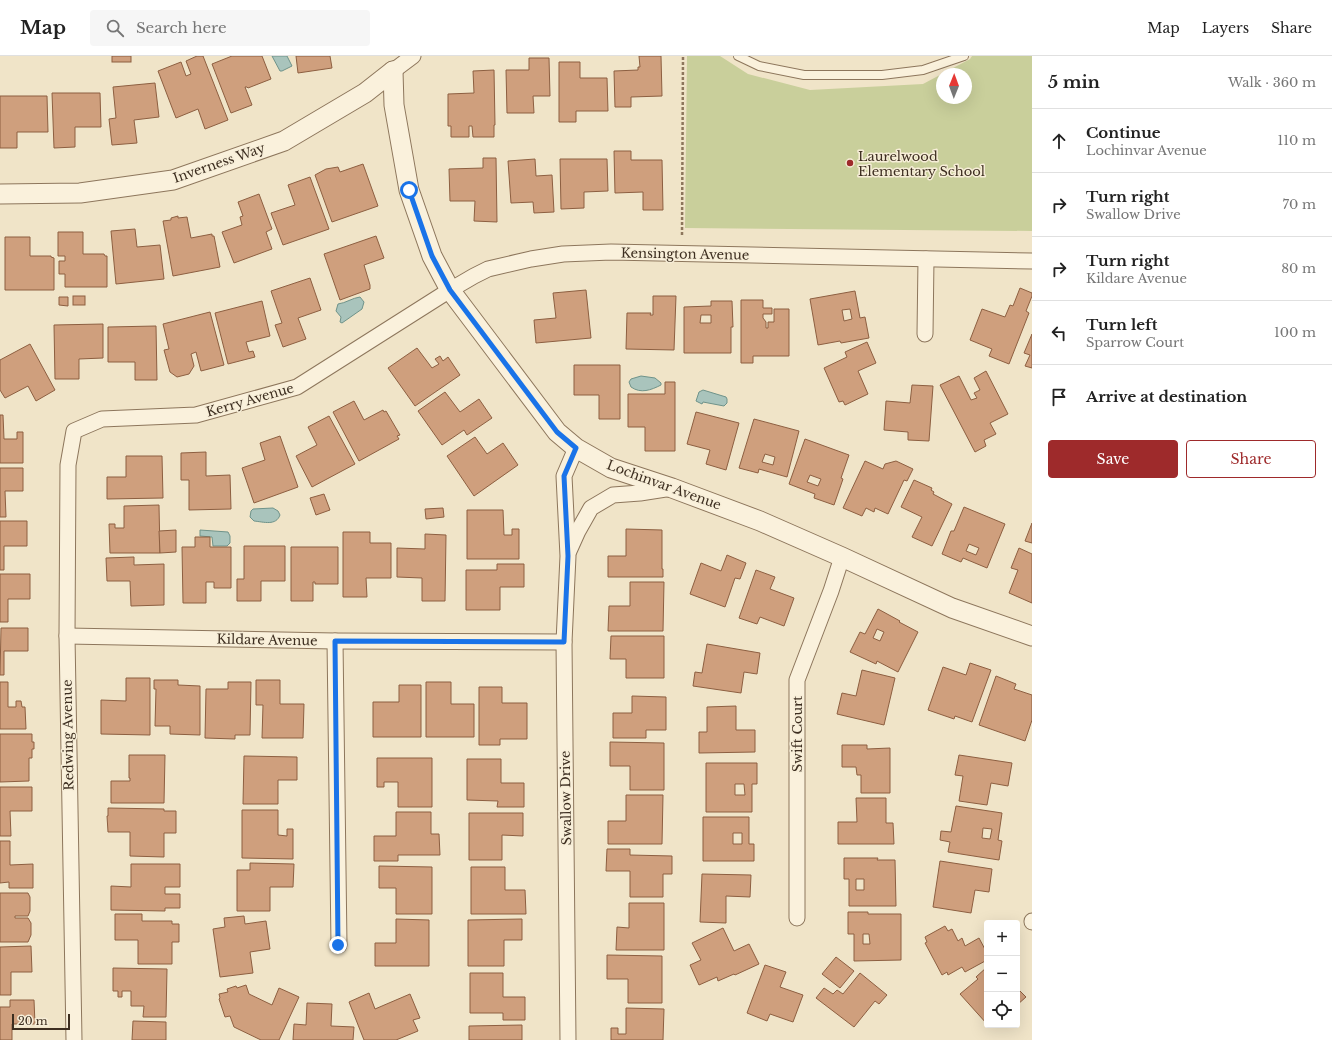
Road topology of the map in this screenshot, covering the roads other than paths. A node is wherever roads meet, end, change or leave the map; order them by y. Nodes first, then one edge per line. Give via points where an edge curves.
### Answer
1 (413, 56) edge
2 (738, 56) edge
3 (964, 56) edge
4 (393, 63) edge
5 (0, 194) edge
6 (926, 259) junction
7 (1032, 261) edge
8 (450, 290) junction
9 (925, 334) dead end
10 (74, 431) joint
11 (576, 448) junction
12 (672, 488) junction
13 (568, 556) junction
14 (842, 557) junction
15 (67, 636) junction
16 (1032, 636) edge
17 (335, 641) junction
18 (564, 642) junction
19 (796, 918) dead end
20 (338, 945) dead end
21 (74, 1040) edge
22 (568, 1040) edge

1 - 4 street, Inverness Way
2 - 3 lane via 758,66 804,75 882,75 923,70
4 - 5 street, Inverness Way via 365,93 284,141 173,180 80,193
4 - 8 street, Lochinvar Avenue via 394,105 409,190 432,256
6 - 7 street, Kensington Avenue
6 - 8 street, Kensington Avenue via 611,252 563,254 488,269
6 - 9 street
8 - 10 street, Kerry Avenue via 298,387 196,415 102,419
8 - 11 street, Lochinvar Avenue via 557,432
10 - 15 street, Redwing Avenue via 68,464
11 - 12 street, Lochinvar Avenue via 611,468
11 - 13 street, Swallow Drive via 564,476
12 - 13 street, Swallow Drive via 613,495 591,508
12 - 14 street, Lochinvar Avenue via 760,521
13 - 18 street, Swallow Drive
14 - 16 street, Lochinvar Avenue via 952,608
14 - 19 street, Swift Court via 797,680
15 - 17 street, Kildare Avenue
15 - 21 street, Redwing Avenue
17 - 18 street, Kildare Avenue
17 - 20 street
18 - 22 street, Swallow Drive

